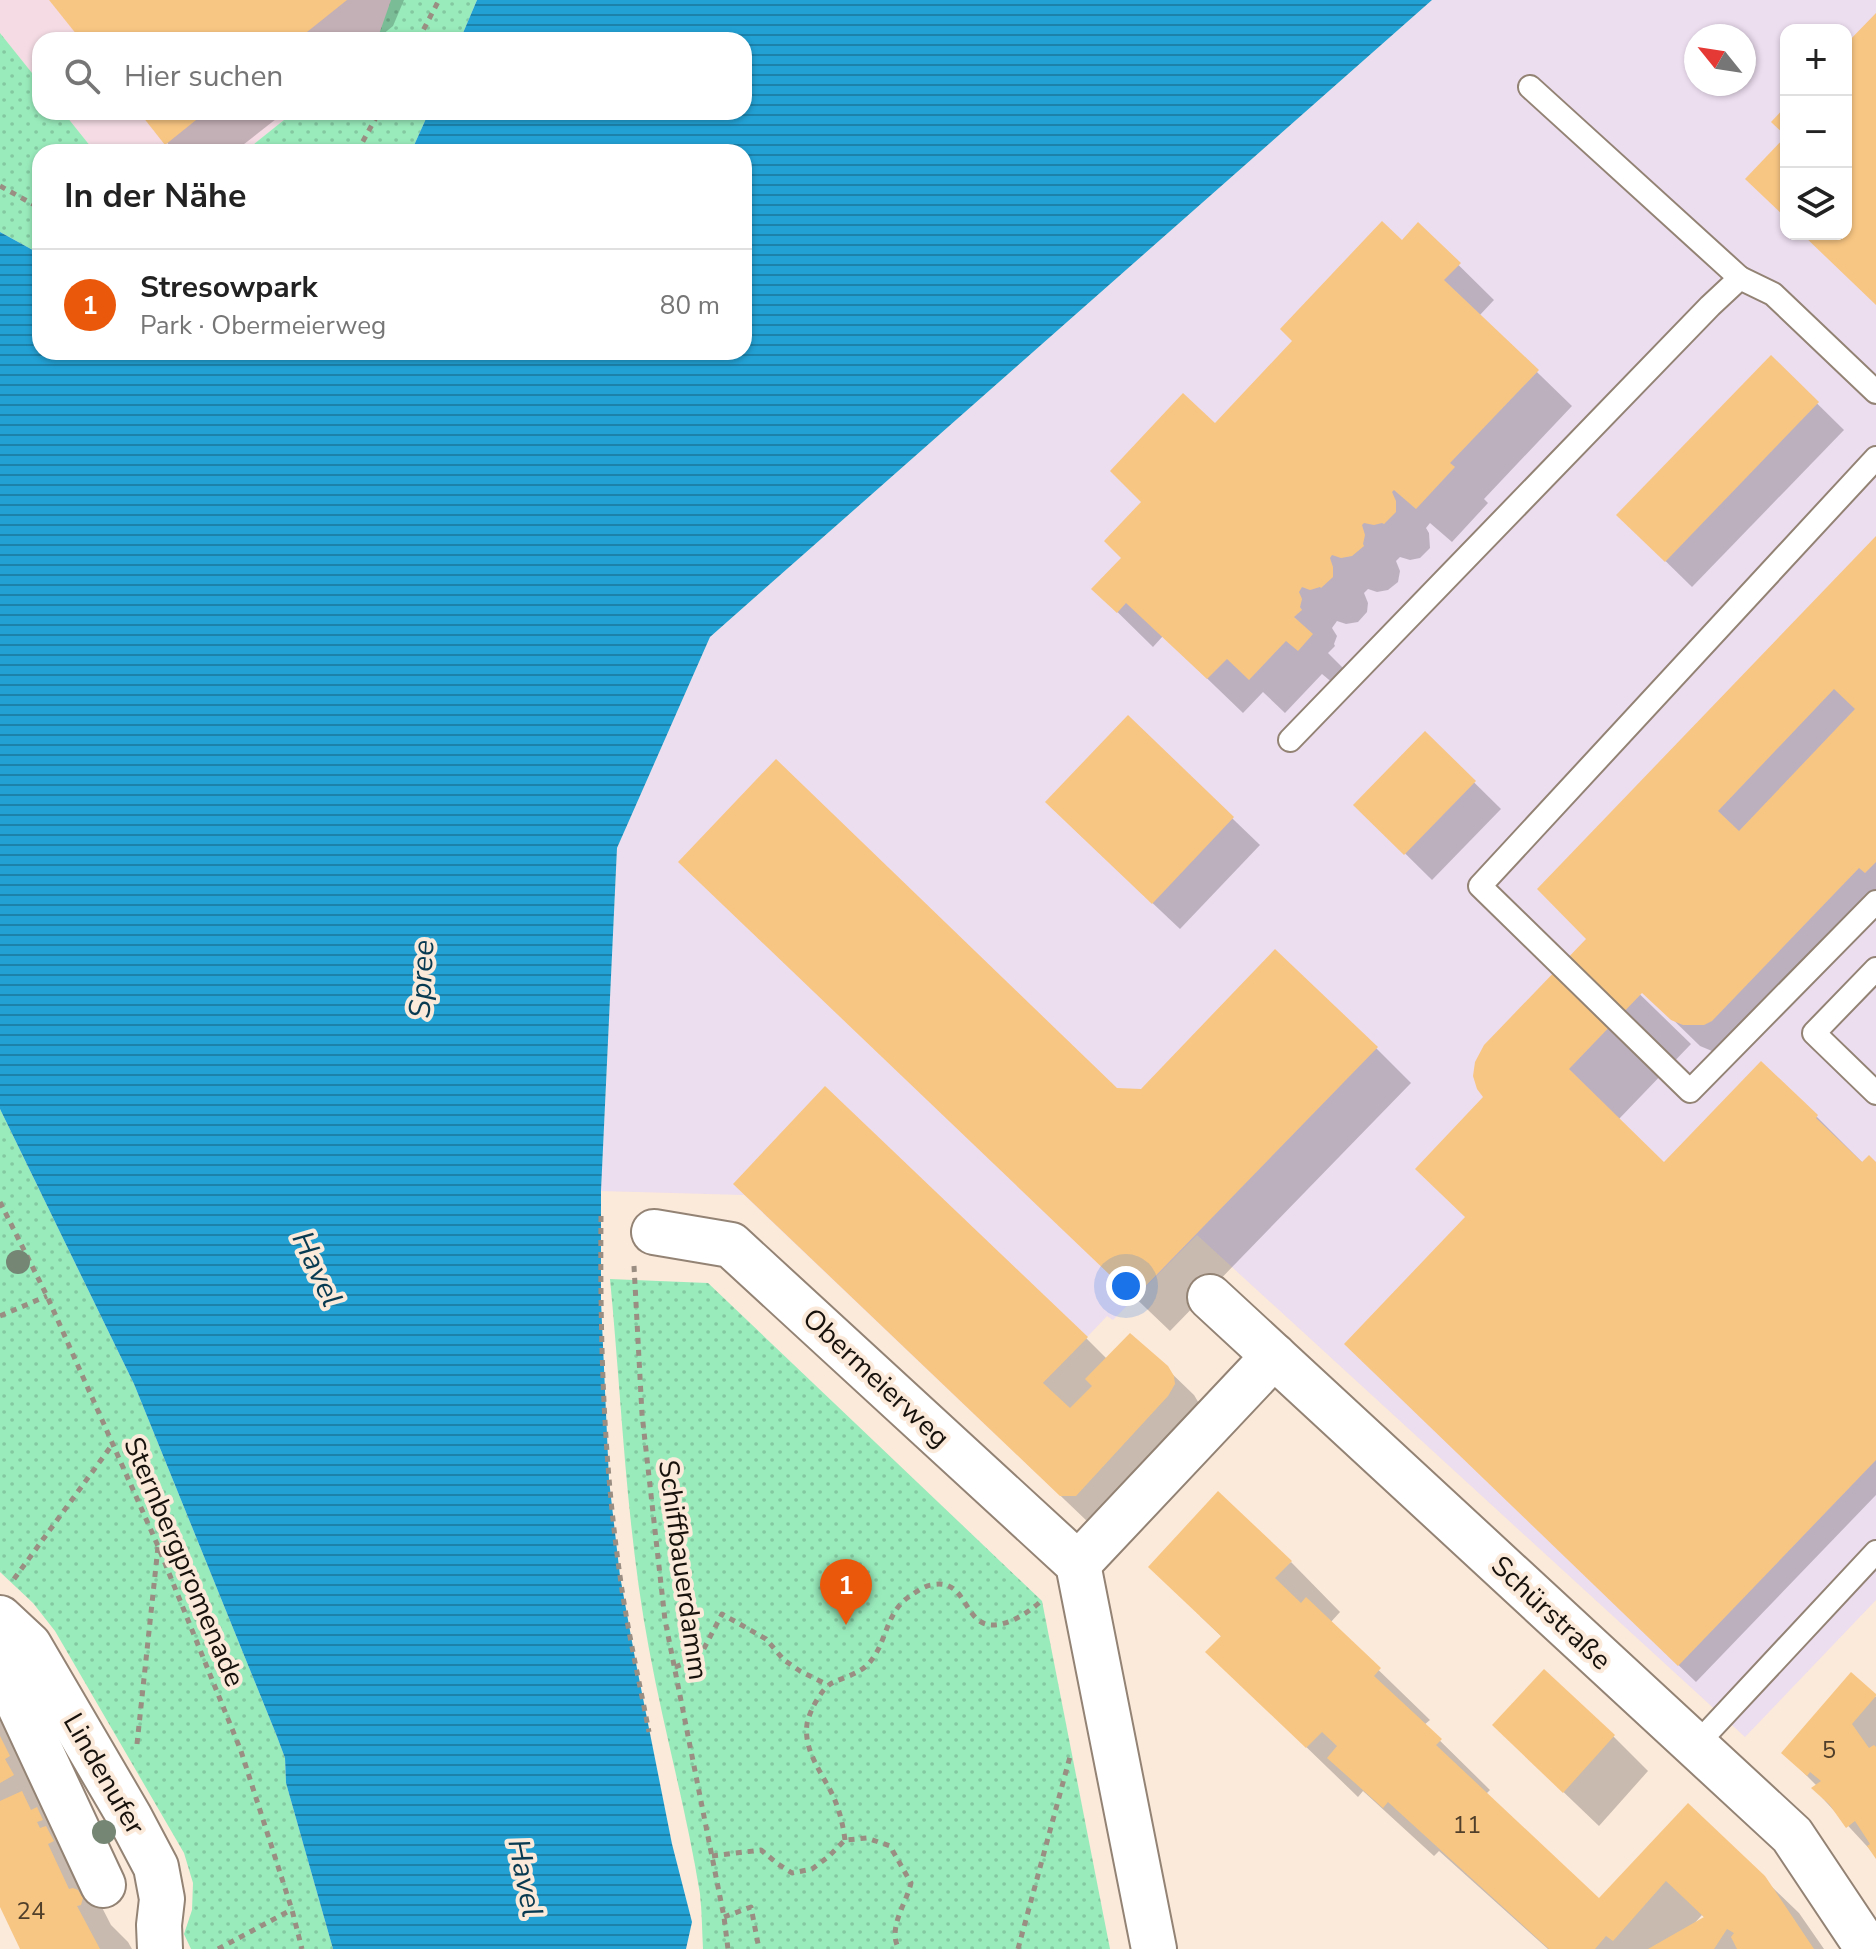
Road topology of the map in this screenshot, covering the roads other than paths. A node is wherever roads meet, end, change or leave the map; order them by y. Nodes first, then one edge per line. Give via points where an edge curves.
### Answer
1 (1530, 87) dead end
2 (1740, 278) junction
3 (1876, 392) edge
4 (1876, 458) edge
5 (1290, 740) dead end
6 (1876, 902) edge
7 (1876, 969) edge
8 (1876, 1093) edge
9 (654, 1232) road end
10 (1210, 1297) dead end
11 (1274, 1356) junction
12 (1876, 1552) edge
13 (1064, 1578) junction
14 (5, 1602) edge
15 (0, 1664) edge
16 (1695, 1746) junction
17 (103, 1885) dead end
18 (160, 1949) edge
19 (1154, 1949) edge
20 (1868, 1949) edge

1 - 2 lane
2 - 3 lane via 1773,294
2 - 5 lane
4 - 6 lane via 1480,886 1690,1091
7 - 8 lane via 1814,1033
9 - 13 street, Obermeierweg via 731,1245
10 - 11 street, Schürstraße
11 - 13 street
11 - 16 street, Schürstraße
12 - 16 lane
13 - 19 street
14 - 18 street, Lindenufer via 156,1867 162,1899
15 - 17 street, Lindenufer
16 - 20 street, Schürstraße via 1792,1835

